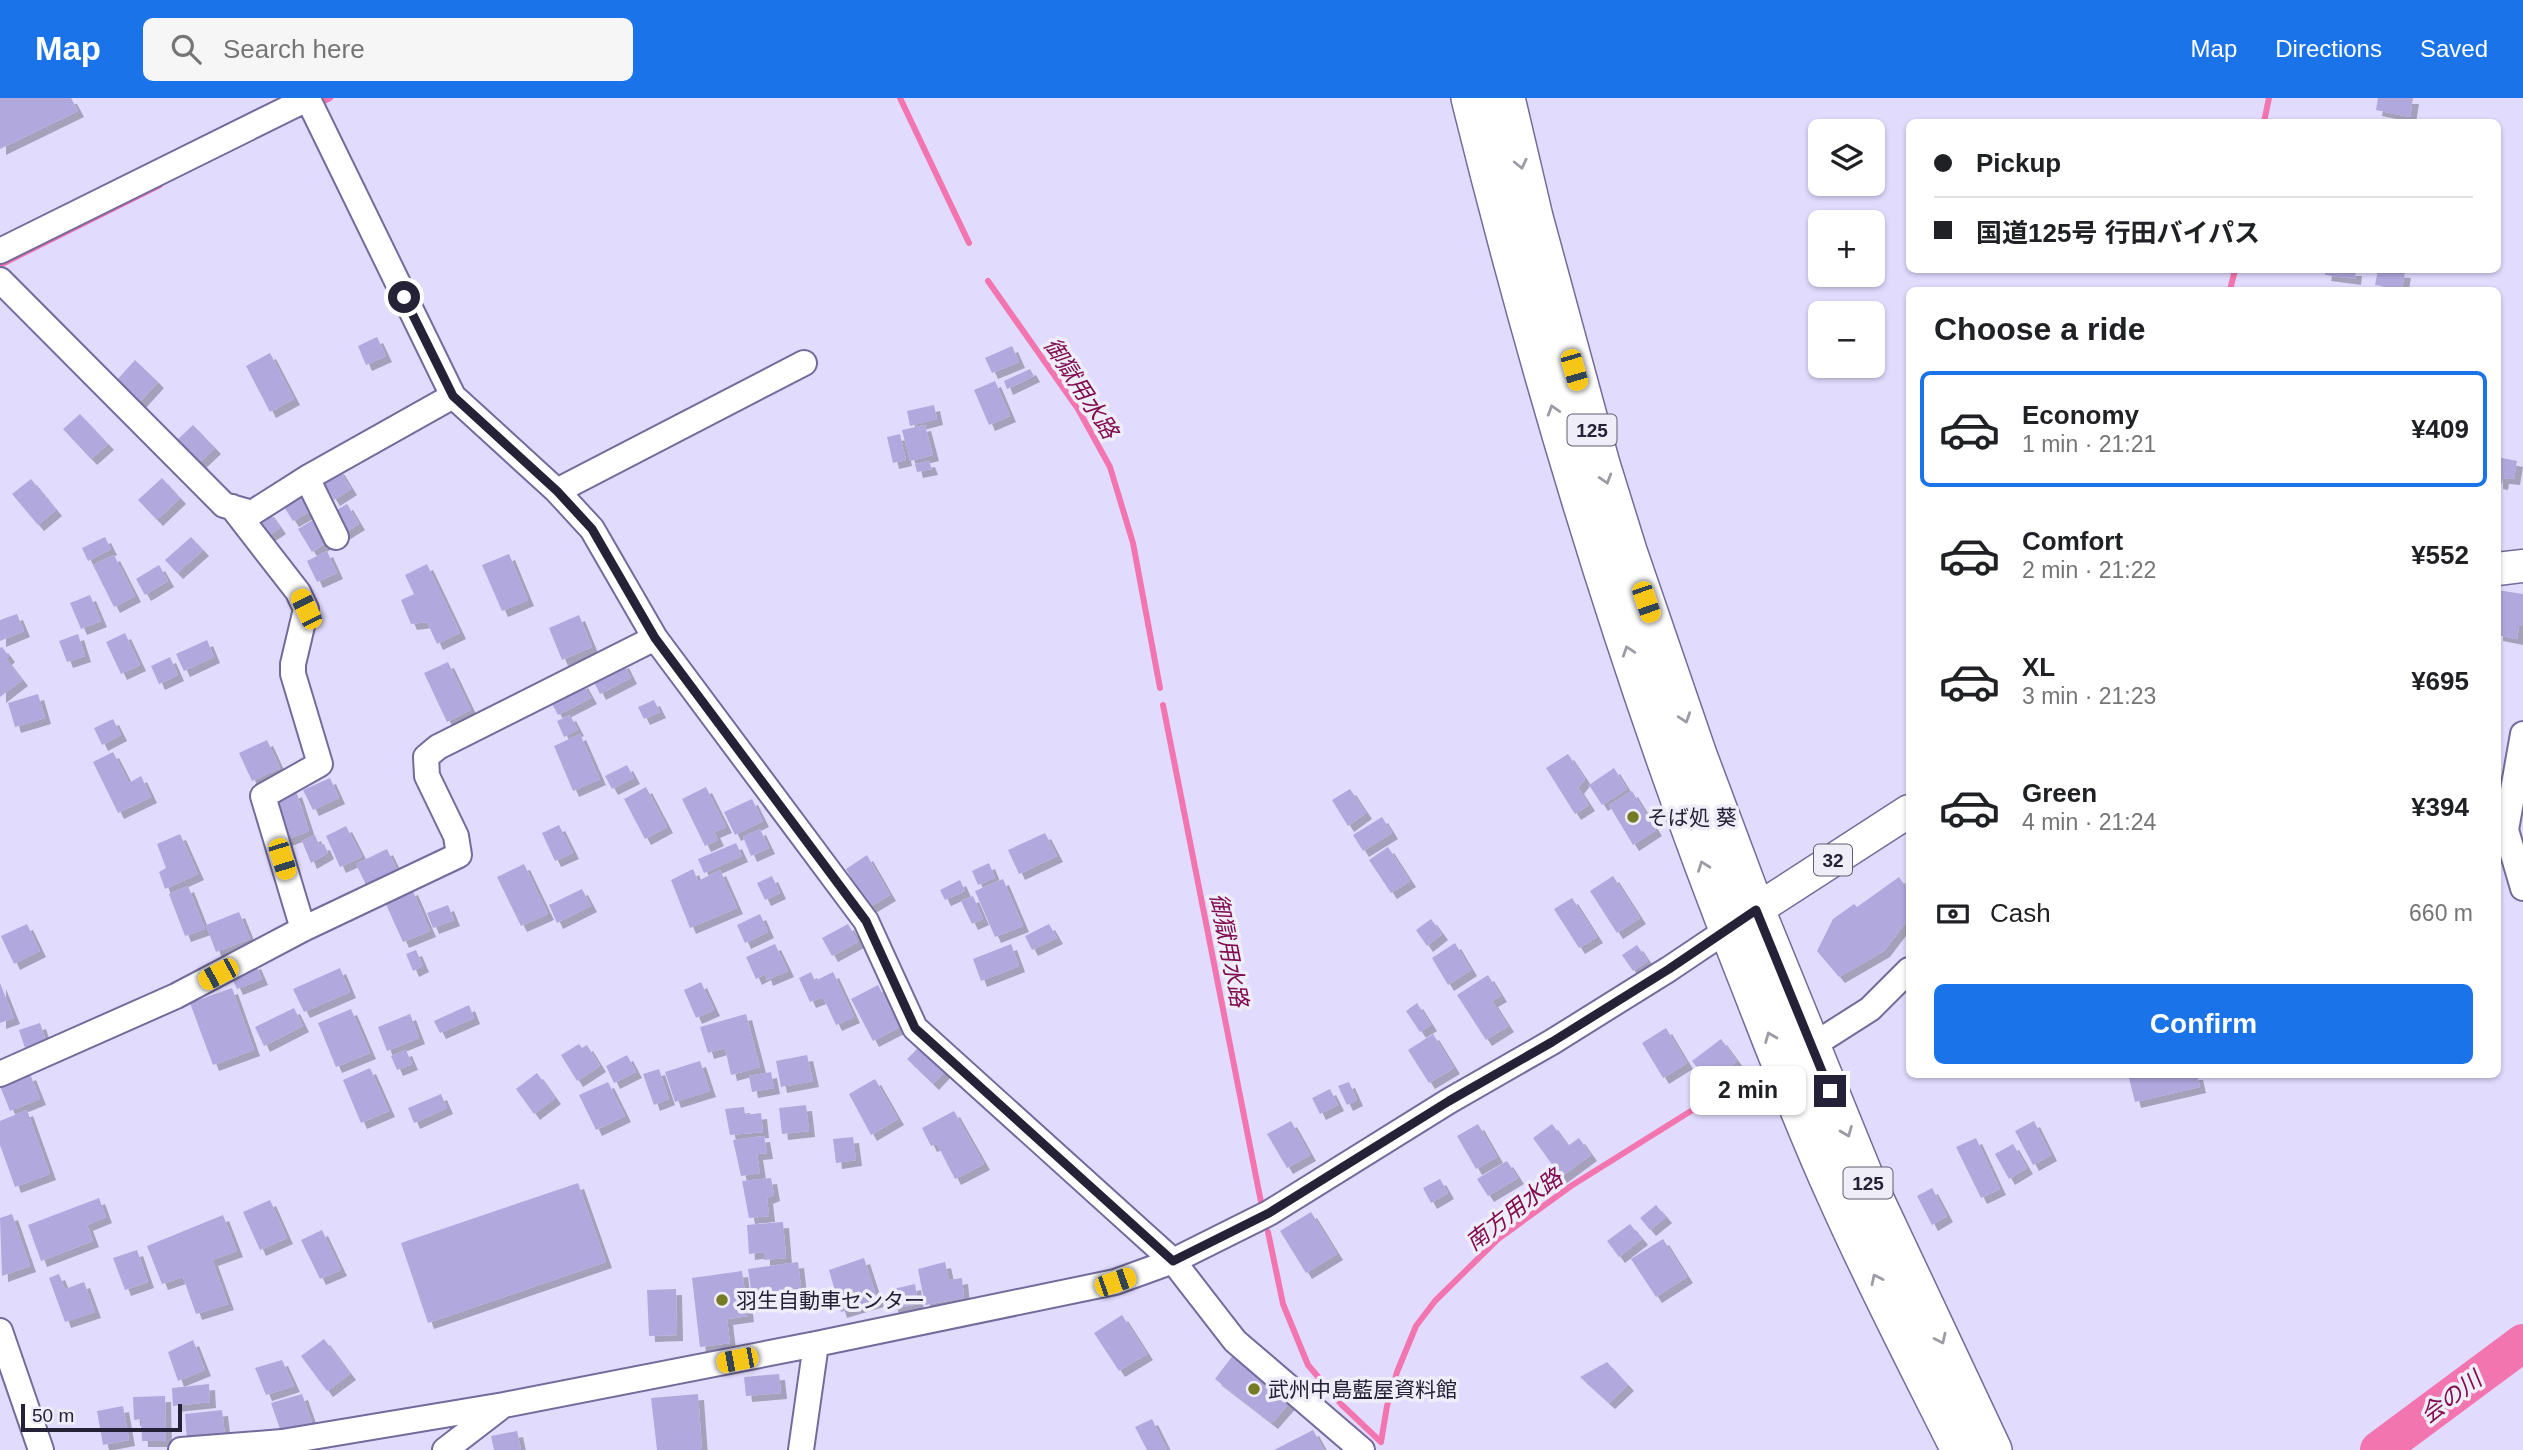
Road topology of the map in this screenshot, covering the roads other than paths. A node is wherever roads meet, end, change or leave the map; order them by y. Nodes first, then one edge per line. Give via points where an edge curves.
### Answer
1 (1470, 98) edge
2 (1506, 98) edge
3 (308, 99) edge
4 (0, 251) edge
5 (0, 280) edge
6 (804, 363) dead end
7 (453, 396) junction
8 (307, 478) junction
9 (557, 491) junction
10 (232, 507) junction
11 (336, 537) dead end
12 (2523, 566) edge
13 (2501, 569) edge
14 (655, 638) junction
15 (2523, 734) edge
16 (1906, 813) edge
17 (2509, 830) edge
18 (2523, 888) edge
19 (1742, 920) junction
20 (303, 929) junction
21 (1906, 973) edge
22 (1812, 1046) junction
23 (0, 1074) edge
24 (1173, 1261) junction
25 (0, 1331) edge
26 (816, 1344) junction
27 (504, 1405) junction
28 (41, 1450) edge
29 (181, 1450) edge
30 (445, 1450) edge
31 (801, 1450) edge
32 (1362, 1450) edge
33 (1960, 1450) edge
34 (1993, 1450) edge

19 -> 1 highway, 125 via 1655,731 1545,381
2 -> 19 highway, 125 via 1537,230 1609,489 1698,755
3 - 4 street
3 - 7 street
5 - 10 street via 224,505
6 - 9 street
7 - 8 street
7 - 9 street
8 - 10 street via 252,513
8 - 11 street
9 - 14 street via 592,529
10 - 20 street via 298,592 306,609 293,674 320,764 263,796
12 - 13 main road
14 - 20 street via 438,747 426,757 425,767 456,835 460,855
14 - 24 street via 866,921 915,1028
15 - 17 street
16 - 19 main road, 32
17 - 18 street
19 - 22 highway, 125
19 - 24 street via 1552,1042 1269,1213
33 -> 19 highway, 125 via 1836,1196
20 - 23 street via 176,996
21 - 22 street via 1870,1009
22 -> 34 highway, 125 via 1866,1180
24 - 26 street via 1115,1282
24 - 32 street via 1235,1341
25 - 28 street
26 - 27 street
26 - 31 street
27 - 29 street via 282,1442
27 - 30 street

